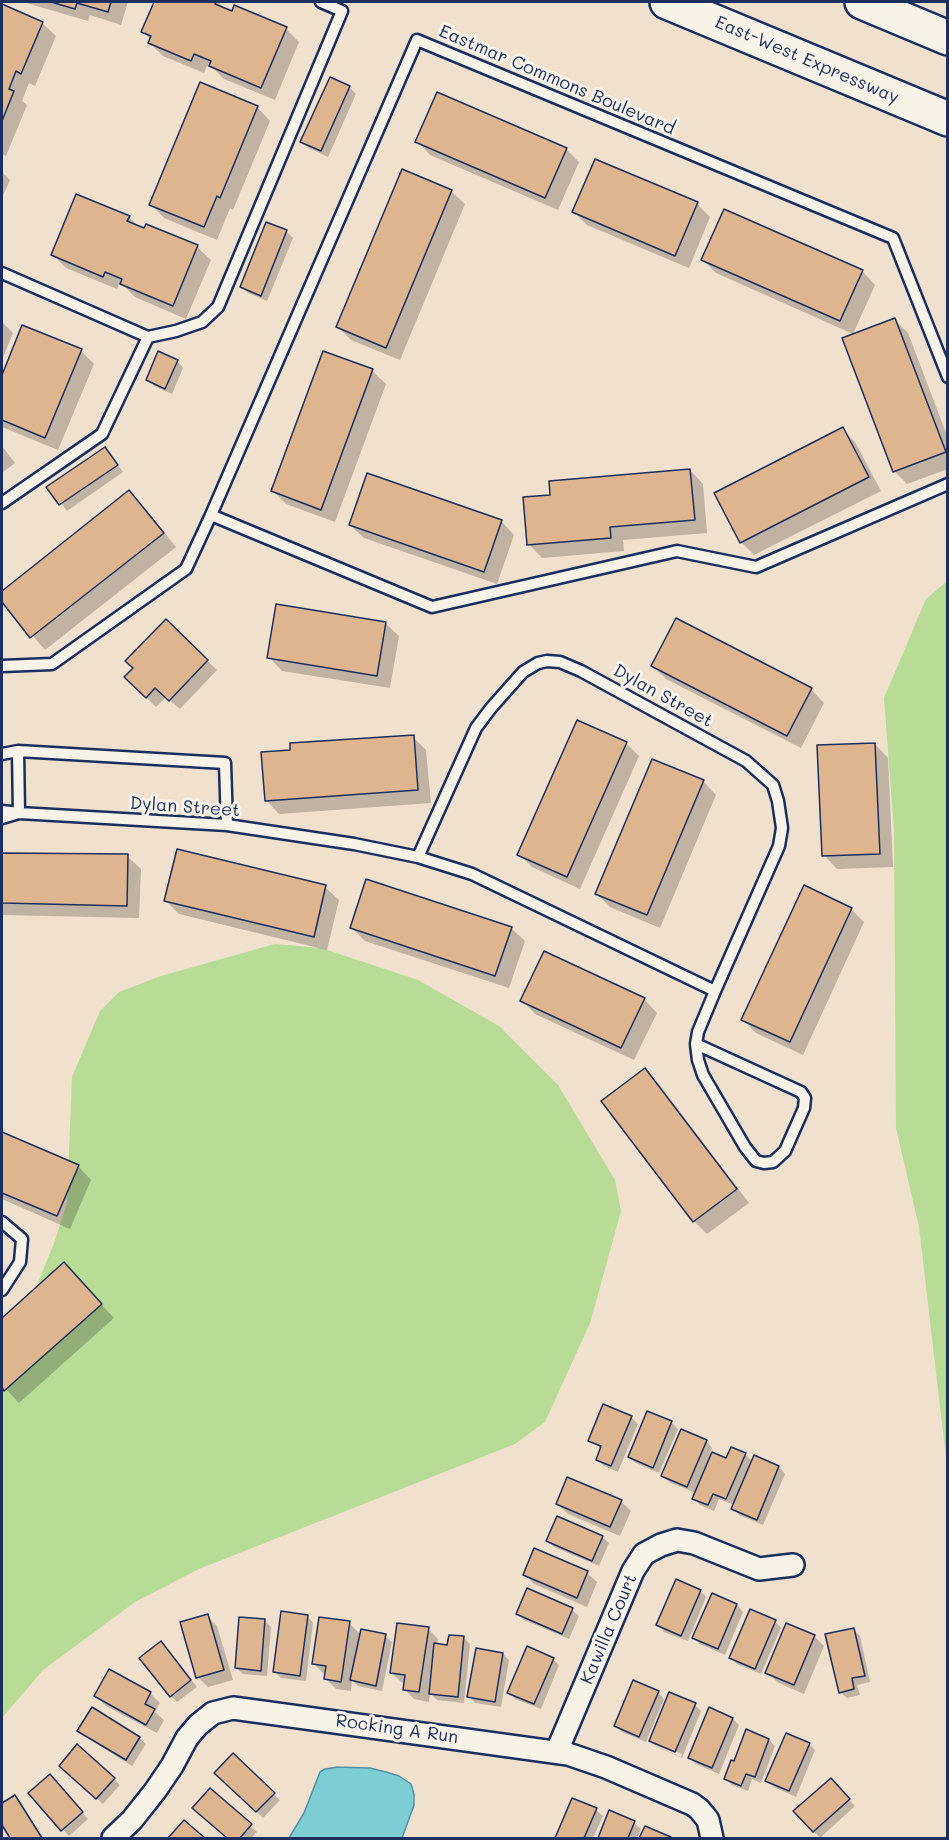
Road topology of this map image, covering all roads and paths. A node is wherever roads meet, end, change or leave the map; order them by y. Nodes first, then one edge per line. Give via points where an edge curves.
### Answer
1 (321, 2) edge
2 (667, 2) edge
3 (862, 2) edge
4 (948, 38) edge
5 (948, 119) edge
6 (2, 273) edge
7 (148, 337) junction
8 (948, 377) edge
9 (948, 484) edge
10 (2, 503) edge
11 (211, 515) junction
12 (2, 666) edge
13 (18, 751) junction
14 (2, 754) edge
15 (2, 811) edge
16 (19, 813) junction
17 (2, 818) edge
18 (227, 825) junction
19 (418, 857) junction
20 (715, 991) junction
21 (696, 1044) junction
22 (2, 1222) edge
23 (2, 1290) edge
24 (793, 1565) dead end
25 (557, 1751) junction
26 (113, 1839) edge
27 (712, 1839) edge

1 - 7 lane via 342,11 218,307 202,322
2 - 5 highway, East-West Expressway
3 - 4 highway
6 - 7 lane
7 - 10 lane via 102,434
8 - 11 lane, Eastmar Commons Boulevard via 892,238 417,40
9 - 11 lane via 756,567 676,551 432,607
11 - 12 lane, Eastmar Commons Boulevard via 186,569 52,664
13 - 14 lane
13 - 16 lane
13 - 18 lane via 225,763
15 - 16 lane, Dylan Street
16 - 17 lane, Dylan Street
16 - 18 lane, Dylan Street
18 - 19 lane, Dylan Street
19 - 20 lane, Dylan Street via 472,874
19 - 20 lane, Dylan Street via 476,728 491,708 523,672 538,663 560,662 581,671 746,760 773,784 782,828 779,846
20 - 21 lane, Dylan Street
21 - 21 lane, Dylan Street via 703,1075 745,1147 756,1161 773,1162 785,1150 805,1098 801,1092
22 - 23 lane via 22,1239 20,1262
24 - 25 street, Kawilla Court via 759,1569 677,1540 644,1554 633,1570
25 - 26 street, Rocking A Run via 256,1710 223,1709 205,1718 192,1731 155,1791
25 - 27 street, Rocking A Run via 692,1804 708,1820

